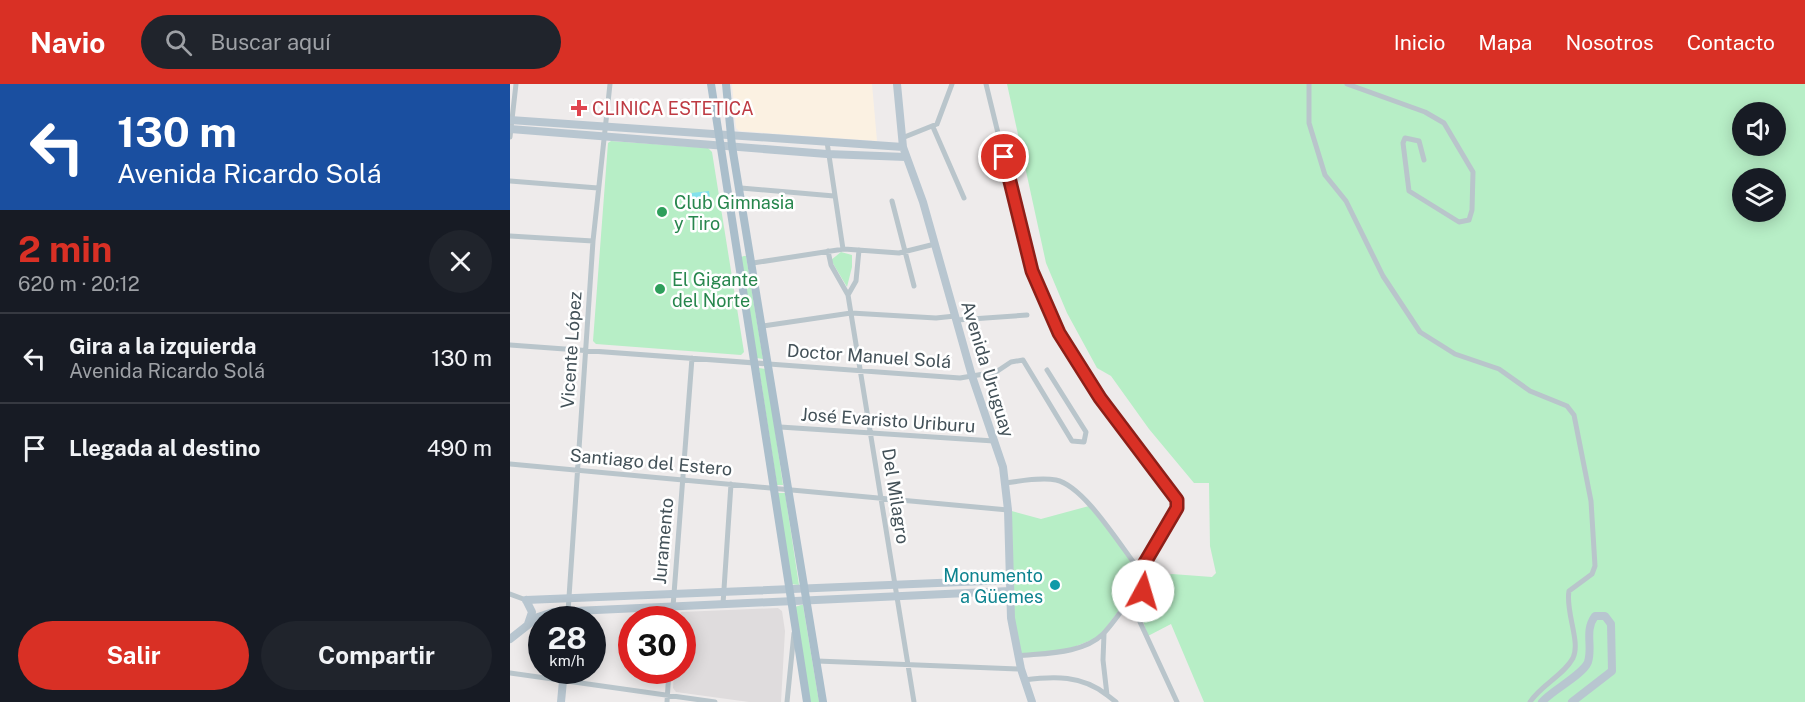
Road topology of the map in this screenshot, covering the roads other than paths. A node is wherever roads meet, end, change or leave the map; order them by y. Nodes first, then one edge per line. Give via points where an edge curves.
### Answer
1 (516, 84) edge
2 (610, 84) edge
3 (711, 84) edge
4 (726, 84) edge
5 (897, 84) edge
6 (952, 84) edge
7 (986, 84) edge
8 (1309, 84) edge
9 (1347, 84) edge
10 (512, 120) edge
11 (604, 126) junction
12 (933, 127) junction
13 (511, 132) edge
14 (718, 135) junction
15 (732, 135) junction
16 (603, 136) junction
17 (902, 138) junction
18 (827, 142) junction
19 (718, 145) junction
20 (732, 146) junction
21 (903, 147) junction
22 (827, 154) junction
23 (906, 157) junction
24 (1424, 160) dead end
25 (510, 181) edge
26 (598, 188) junction
27 (741, 188) junction
28 (834, 196) junction
29 (964, 198) dead end
30 (892, 201) dead end
31 (510, 236) edge
32 (593, 241) junction
33 (935, 244) junction
34 (843, 249) junction
35 (859, 250) junction
36 (828, 252) junction
37 (906, 252) junction
38 (737, 258) junction
39 (752, 260) junction
40 (914, 286) dead end
41 (848, 295) junction
42 (851, 312) junction
43 (1027, 315) dead end
44 (956, 318) junction
45 (763, 326) junction
46 (510, 345) edge
47 (586, 350) junction
48 (692, 358) junction
49 (753, 364) junction
50 (769, 364) junction
51 (861, 370) junction
52 (1047, 370) dead end
53 (972, 376) junction
54 (780, 427) junction
55 (871, 434) junction
56 (994, 441) junction
57 (510, 464) edge
58 (578, 470) junction
59 (683, 479) junction
60 (1005, 483) junction
61 (731, 484) junction
62 (772, 488) junction
63 (790, 489) junction
64 (880, 498) junction
65 (1008, 510) junction
66 (1140, 571) junction
67 (1010, 580) junction
68 (1144, 580) junction
69 (896, 586) junction
70 (788, 590) junction
71 (804, 590) junction
72 (1010, 591) junction
73 (723, 593) junction
74 (510, 594) edge
75 (674, 595) junction
76 (623, 597) junction
77 (898, 597) junction
78 (570, 599) junction
79 (526, 600) junction
80 (806, 601) junction
81 (790, 602) junction
82 (723, 604) junction
83 (529, 606) edge
84 (569, 606) edge
85 (623, 606) edge
86 (673, 606) edge
87 (696, 606) edge
88 (528, 625) edge
89 (795, 631) junction
90 (1104, 633) junction
91 (510, 639) edge
92 (1018, 656) junction
93 (817, 661) junction
94 (908, 664) junction
95 (1021, 669) junction
96 (510, 673) edge
97 (528, 676) edge
98 (1024, 680) junction
99 (563, 684) edge
100 (585, 684) edge
101 (668, 684) edge
102 (667, 695) junction
103 (1107, 695) junction
104 (561, 702) edge
105 (667, 702) edge
106 (715, 702) edge
107 (787, 702) edge
108 (807, 702) edge
109 (823, 702) edge
110 (914, 702) edge
111 (1032, 702) edge
112 (1116, 702) edge
113 (1177, 702) edge
114 (1530, 702) edge
115 (1542, 702) edge
116 (1572, 702) edge

1 - 10 street
2 - 11 street, Vicente López
3 - 14 main road
4 - 15 main road
5 - 17 street, Avenida Uruguay
6 - 12 street
7 - 66 street via 1027,252 1053,321 1100,398 1177,500 1177,508
8 - 114 street via 1309,123 1325,175 1346,201 1386,281 1420,332 1455,354 1499,369 1530,391 1567,406 1574,415 1591,501 1594,566 1592,574 1569,591 1576,647 1572,660
9 - 24 street via 1425,112 1444,123 1473,172 1472,210 1465,223 1409,191 1405,138 1421,143
10 - 11 street
10 - 13 street
11 - 14 street
11 - 16 street, Vicente López
12 - 17 street
12 - 29 street
13 - 16 street
14 - 15 street
14 - 19 main road
15 - 18 street
15 - 20 main road
16 - 19 street
16 - 26 street, Vicente López
17 - 21 street, Avenida Uruguay
18 - 21 street
18 - 22 street
19 - 20 street
19 - 38 main road
20 - 22 street
20 - 27 main road
21 - 23 street, Avenida Uruguay
22 - 23 street
22 - 28 street
23 - 33 street, Avenida Uruguay
25 - 26 street
26 - 32 street, Vicente López
27 - 28 street
27 - 39 main road
28 - 34 street
30 - 37 street
31 - 32 street
32 - 47 street, Vicente López
33 - 37 street
33 - 44 street, Avenida Uruguay
34 - 35 street
34 - 36 street
35 - 37 street
35 - 41 street, Del Milagro via 856,281
36 - 39 street
36 - 41 street, Del Milagro
37 - 40 street
38 - 39 main road via 741,253
38 - 49 main road
39 - 45 main road
41 - 42 street, Del Milagro
42 - 44 street
42 - 45 street
42 - 51 street, Del Milagro
43 - 44 street
44 - 53 street, Avenida Uruguay
45 - 50 main road
46 - 47 street, Doctor Manuel Solá
47 - 48 street, Doctor Manuel Solá
47 - 58 street, Vicente López
48 - 49 street, Doctor Manuel Solá
48 - 59 street, Juramento
49 - 50 street, Doctor Manuel Solá
49 - 62 main road
50 - 51 street, Doctor Manuel Solá
50 - 54 main road
51 - 53 street, Doctor Manuel Solá
51 - 55 street, Del Milagro
52 - 53 street, Doctor Manuel Solá via 1086,432 1084,442 1072,441 1023,360 1011,362 996,372
53 - 56 street, Avenida Uruguay
54 - 55 street, José Evaristo Uriburu
54 - 63 main road
55 - 56 street, José Evaristo Uriburu
55 - 64 street, Del Milagro
56 - 60 street, Avenida Uruguay
57 - 58 street, Santiago del Estero
58 - 59 street, Santiago del Estero
58 - 78 street, Vicente López
59 - 61 street, Santiago del Estero
59 - 75 street, Juramento
60 - 65 street, Avenida Uruguay
60 - 66 street via 1048,479 1070,485
61 - 62 street, Santiago del Estero
61 - 73 street
62 - 63 street, Santiago del Estero
62 - 70 main road
63 - 64 street, Santiago del Estero
63 - 71 main road
64 - 65 street, Santiago del Estero
64 - 69 street, Del Milagro
65 - 67 street, Avenida Uruguay
66 - 68 street
67 - 69 street
67 - 72 street, Avenida Uruguay
68 - 90 street
68 - 113 street via 1140,622
69 - 71 street
69 - 77 street, Del Milagro
70 - 71 street
70 - 73 street
70 - 81 main road
71 - 80 main road
72 - 77 street
72 - 92 street, Avenida Uruguay
73 - 75 street
73 - 82 street
74 - 79 street
75 - 76 street
75 - 86 street, Juramento
76 - 78 street
76 - 85 street
77 - 80 street
77 - 94 street, Del Milagro
78 - 79 street
78 - 84 street, Vicente López
79 - 83 street
80 - 81 street
80 - 93 main road
81 - 82 street
81 - 89 main road
82 - 87 street
88 - 91 street
89 - 107 street
89 - 108 main road
90 - 92 street via 1069,649
90 - 103 street via 1102,660
92 - 95 street, Avenida Uruguay
93 - 94 street
93 - 109 main road
94 - 95 street
94 - 110 street, Del Milagro
95 - 98 street, Avenida Uruguay
96 - 97 street
98 - 103 street via 1069,678
98 - 111 street, Avenida Uruguay
99 - 104 street
100 - 102 street
101 - 102 street
102 - 105 street
102 - 106 street
103 - 112 street
115 - 116 street via 1588,663 1591,622 1595,616 1605,616 1611,624 1612,671

